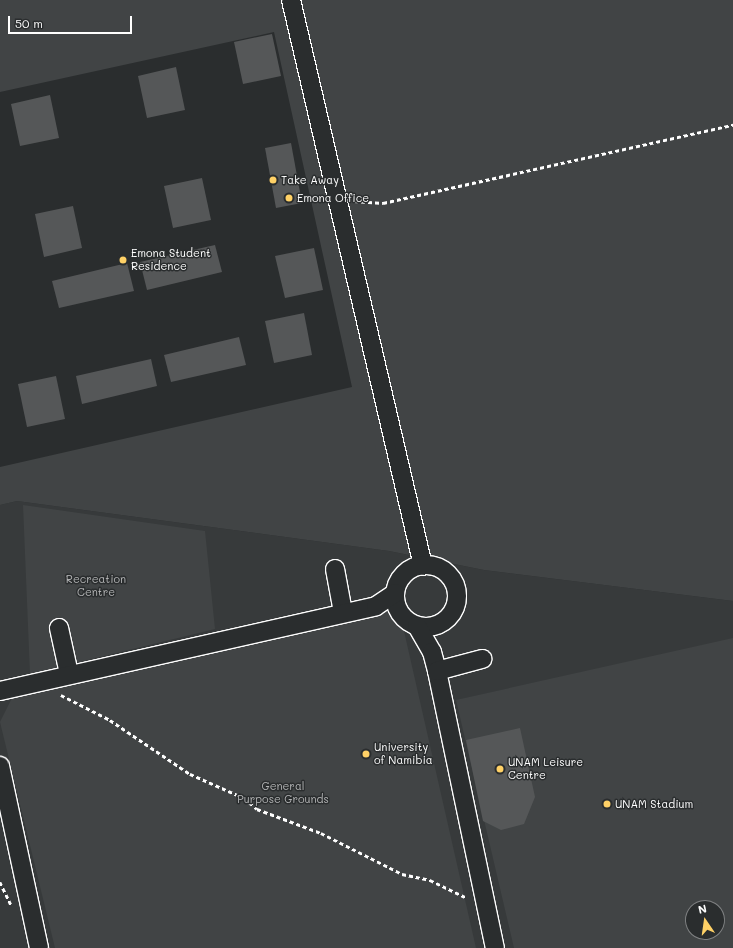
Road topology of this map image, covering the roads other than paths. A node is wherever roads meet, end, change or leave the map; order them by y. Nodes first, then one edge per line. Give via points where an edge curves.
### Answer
1 (291, 0) edge
2 (424, 566) junction
3 (335, 569) dead end
4 (395, 593) junction
5 (376, 606) junction
6 (344, 612) junction
7 (401, 614) junction
8 (442, 622) junction
9 (417, 626) junction
10 (59, 628) dead end
11 (432, 652) junction
12 (482, 659) dead end
13 (437, 672) junction
14 (69, 674) junction
15 (0, 691) edge
16 (0, 766) edge
17 (39, 948) edge
18 (495, 948) edge

1 - 2 lane
2 - 4 lane via 405,574
2 - 8 lane via 441,569 453,582 456,591 454,608
3 - 6 lane
4 - 5 lane
4 - 7 lane via 396,604
5 - 6 lane
5 - 7 lane
6 - 14 lane
7 - 9 lane
8 - 9 lane via 426,627
8 - 11 lane
9 - 11 lane
10 - 14 lane
11 - 13 lane
12 - 13 lane
13 - 18 lane
14 - 15 lane
16 - 17 lane

